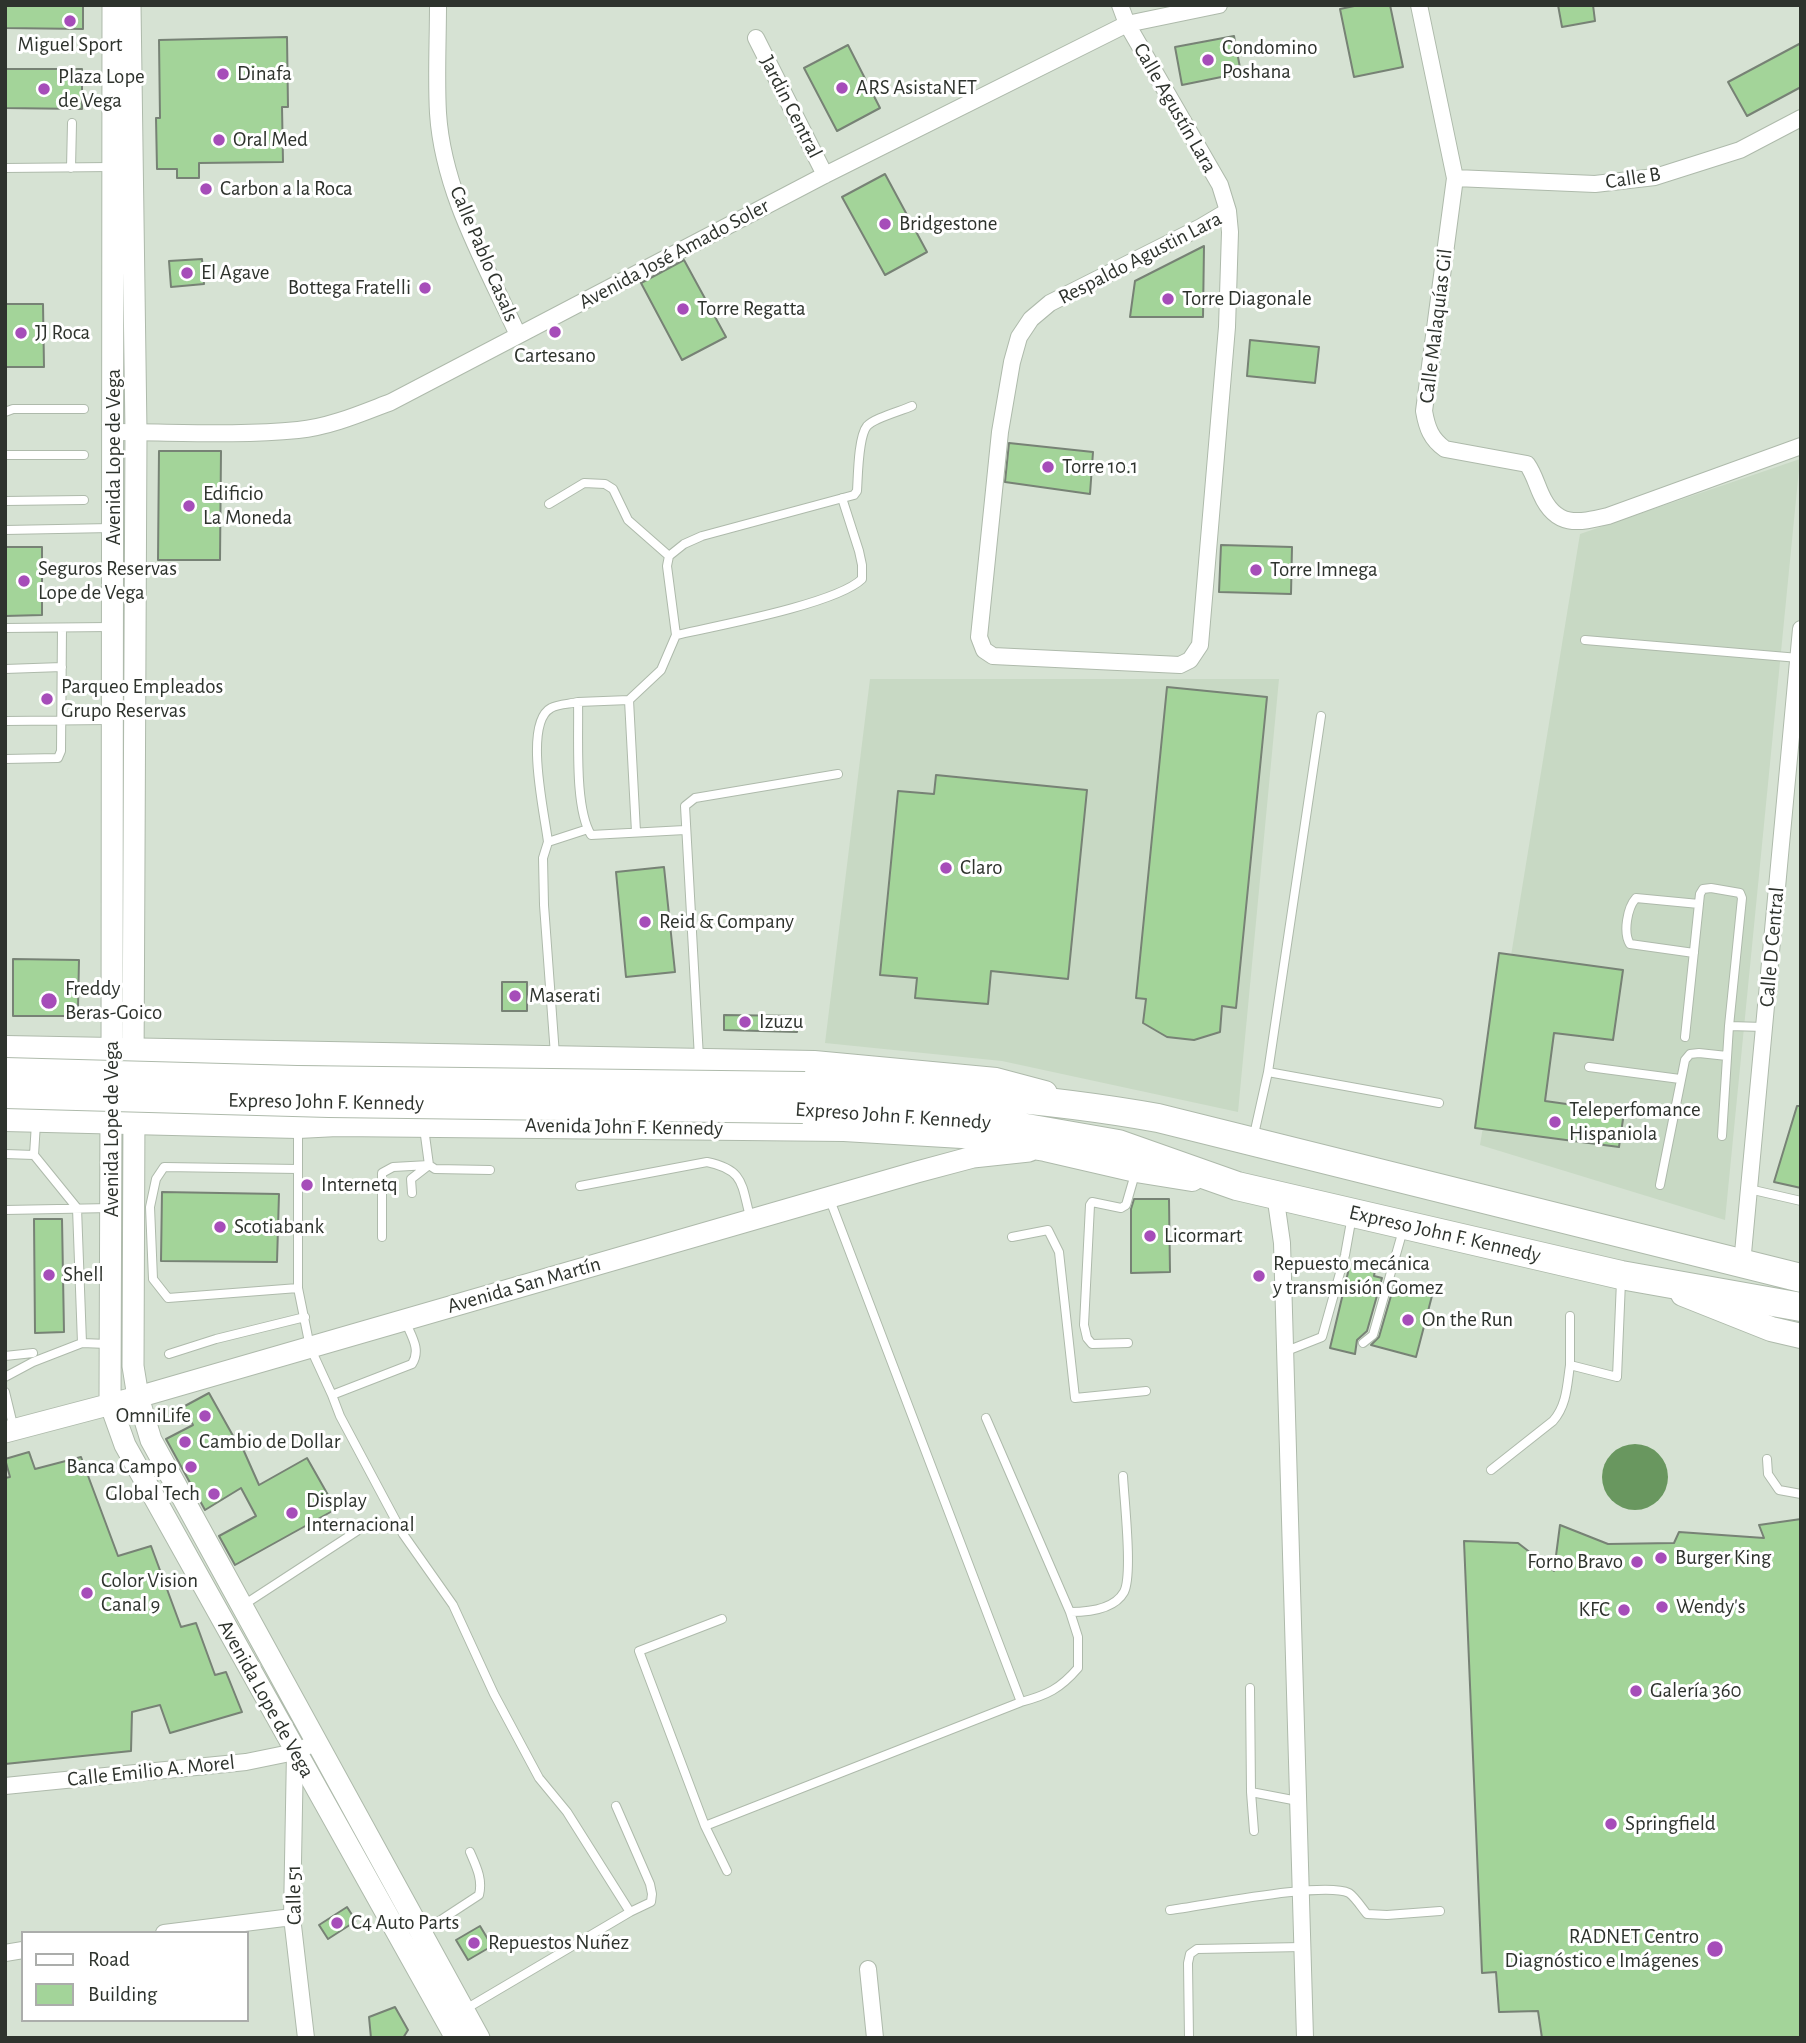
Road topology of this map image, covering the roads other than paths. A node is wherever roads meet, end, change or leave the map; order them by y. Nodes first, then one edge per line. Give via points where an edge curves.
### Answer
1 (113, 5) edge
2 (130, 5) edge
3 (438, 5) edge
4 (1120, 5) edge
5 (1219, 5) edge
6 (1419, 5) edge
7 (1127, 24) junction
8 (756, 38) dead end
9 (1801, 118) edge
10 (72, 123) dead end
11 (113, 167) junction
12 (5, 168) edge
13 (71, 168) junction
14 (825, 175) junction
15 (1455, 178) junction
16 (1228, 211) junction
17 (519, 335) junction
18 (912, 406) dead end
19 (84, 409) dead end
20 (5, 412) edge
21 (114, 432) junction
22 (136, 432) junction
23 (1801, 446) edge
24 (5, 455) edge
25 (84, 455) dead end
26 (842, 498) junction
27 (84, 500) dead end
28 (5, 501) edge
29 (549, 504) dead end
30 (114, 528) junction
31 (5, 530) edge
32 (669, 556) junction
33 (113, 627) junction
34 (5, 628) edge
35 (62, 628) junction
36 (1801, 629) edge
37 (676, 635) junction
38 (1585, 640) dead end
39 (1798, 657) junction
40 (62, 667) junction
41 (5, 669) edge
42 (629, 700) junction
43 (578, 702) junction
44 (1321, 716) dead end
45 (113, 720) junction
46 (5, 721) edge
47 (62, 721) junction
48 (1797, 724) edge
49 (5, 759) edge
50 (838, 774) dead end
51 (587, 829) junction
52 (685, 830) junction
53 (636, 832) junction
54 (548, 842) junction
55 (1699, 904) junction
56 (1694, 953) junction
57 (1729, 1026) junction
58 (1764, 1027) junction
59 (1685, 1037) dead end
60 (5, 1048) edge
61 (122, 1052) junction
62 (335, 1053) junction
63 (1727, 1056) junction
64 (5, 1057) edge
65 (555, 1058) junction
66 (700, 1061) junction
67 (1589, 1068) dead end
68 (5, 1072) edge
69 (1268, 1072) junction
70 (1680, 1079) junction
71 (5, 1094) edge
72 (804, 1098) junction
73 (1439, 1103) dead end
74 (5, 1104) edge
75 (1100, 1107) junction
76 (5, 1119) edge
77 (36, 1120) junction
78 (123, 1123) junction
79 (337, 1124) junction
80 (423, 1125) junction
81 (298, 1126) junction
82 (1722, 1136) dead end
83 (1253, 1142) junction
84 (1045, 1149) junction
85 (5, 1154) edge
86 (34, 1155) junction
87 (429, 1166) junction
88 (299, 1169) junction
89 (490, 1170) dead end
90 (1136, 1170) junction
91 (1660, 1185) dead end
92 (580, 1186) dead end
93 (1237, 1186) junction
94 (1749, 1189) junction
95 (412, 1193) dead end
96 (1275, 1194) junction
97 (829, 1197) junction
98 (1801, 1201) edge
99 (77, 1208) junction
100 (111, 1208) junction
101 (5, 1210) edge
102 (1353, 1212) junction
103 (751, 1220) junction
104 (1404, 1225) junction
105 (382, 1237) dead end
106 (1012, 1237) dead end
107 (1742, 1264) junction
108 (1634, 1277) junction
109 (1801, 1278) edge
110 (144, 1279) junction
111 (298, 1288) junction
112 (1801, 1307) edge
113 (1570, 1316) dead end
114 (305, 1317) junction
115 (405, 1320) junction
116 (1801, 1336) edge
117 (82, 1343) junction
118 (1128, 1343) dead end
119 (1363, 1343) dead end
120 (110, 1344) junction
121 (310, 1347) junction
122 (1284, 1352) junction
123 (33, 1353) dead end
124 (169, 1354) dead end
125 (5, 1356) edge
126 (1570, 1364) junction
127 (5, 1377) edge
128 (1146, 1391) dead end
129 (5, 1392) edge
130 (332, 1395) junction
131 (138, 1396) junction
132 (110, 1403) junction
133 (986, 1418) dead end
134 (10, 1431) edge
135 (1766, 1459) dead end
136 (1491, 1470) dead end
137 (1123, 1476) dead end
138 (1801, 1494) edge
139 (357, 1531) dead end
140 (242, 1606) junction
141 (1070, 1612) junction
142 (722, 1619) dead end
143 (1250, 1688) dead end
144 (1021, 1702) junction
145 (317, 1742) junction
146 (295, 1752) junction
147 (5, 1786) edge
148 (1251, 1792) junction
149 (1297, 1801) junction
150 (616, 1805) dead end
151 (705, 1826) junction
152 (1254, 1831) dead end
153 (470, 1852) dead end
154 (727, 1871) dead end
155 (1300, 1891) junction
156 (1170, 1910) dead end
157 (1440, 1911) dead end
158 (630, 1912) junction
159 (292, 1917) junction
160 (180, 1931) edge
161 (421, 1933) junction
162 (1302, 1947) junction
163 (868, 1969) dead end
164 (464, 2010) junction
165 (306, 2038) edge
166 (456, 2038) edge
167 (479, 2038) edge
168 (874, 2038) edge
169 (1189, 2038) edge
170 (1305, 2038) edge

1 - 11 main road, Avenida Lope de Vega
2 - 22 main road, Avenida Lope de Vega
3 - 17 street, Calle Pablo Casals via 438,115 447,164 462,213
4 - 7 street, Calle Agustín Lara
5 - 7 street, Avenida José Amado Soler
6 - 15 street, Calle Malaquías Gil
7 - 14 street, Avenida José Amado Soler
7 - 16 street, Calle Agustín Lara via 1220,185
8 - 14 street, Jardin Central
9 - 15 street, Calle B via 1740,150 1655,177 1595,184
10 - 13 lane
11 - 13 lane
11 - 21 main road, Avenida Lope de Vega
12 - 13 lane
14 - 17 street, Avenida José Amado Soler
15 - 23 street, Calle Malaquías Gil via 1424,411 1434,441 1444,449 1527,464 1548,508 1577,523
16 - 16 street, Respaldo Agustin Lara via 1050,303 1019,337 1000,432 979,637 984,650 993,656 1180,665 1190,660 1200,645 1227,327
17 - 22 street, Avenida José Amado Soler via 391,402 300,430
18 - 26 lane via 865,428 857,491
19 - 20 lane
21 - 22 street, Avenida José Amado Soler
21 - 30 main road, Avenida Lope de Vega
22 - 61 main road, Avenida Lope de Vega
24 - 25 lane
26 - 32 lane via 702,536
26 - 37 lane via 862,565 862,579 855,586 816,601
27 - 28 lane
29 - 32 lane via 584,483 605,484 613,489 628,520
30 - 31 lane
30 - 33 main road, Avenida Lope de Vega
32 - 37 lane
33 - 35 lane
33 - 45 main road, Avenida Lope de Vega
34 - 35 lane
35 - 40 lane
36 - 39 street, Calle D Central
37 - 42 lane via 661,670
38 - 39 lane
39 - 48 street, Calle D Central
40 - 41 lane
40 - 47 lane
42 - 43 lane
42 - 53 lane
43 - 51 lane
43 - 54 lane via 550,708 540,721 536,750
44 - 69 lane
45 - 47 lane
45 - 61 main road, Avenida Lope de Vega
46 - 47 lane
47 - 49 lane via 58,758
48 - 58 street, Calle D Central
50 - 52 lane via 695,798 685,806
51 - 53 lane via 591,835
51 - 54 lane
52 - 53 lane
52 - 66 lane
54 - 65 lane via 543,858 544,905
55 - 56 lane
55 - 56 lane via 1636,898 1626,933 1630,944 1639,947
55 - 57 lane via 1703,889 1740,893 1742,898
56 - 59 lane
57 - 58 lane
57 - 63 lane
58 - 94 street, Calle D Central
60 - 61 main road
61 - 62 main road
61 - 78 main road, Avenida Lope de Vega
62 - 65 main road
62 - 79 main road via 305,1066 202,1064 185,1071 181,1086 183,1099 196,1108 311,1112
63 - 70 lane via 1690,1054
63 - 82 lane
64 - 74 main road via 52,1060 62,1066 67,1082 62,1095 52,1102
65 - 66 main road
66 - 75 main road via 814,1063 996,1080
67 - 70 lane
68 - 72 highway, Expreso John F. Kennedy, bridge
69 - 73 lane
69 - 83 lane
70 - 91 lane
71 - 72 highway, Expreso John F. Kennedy, bridge via 329,1103
72 - 75 highway, Expreso John F. Kennedy via 888,1089
72 - 93 highway, Expreso John F. Kennedy via 958,1116 1118,1144
75 - 83 highway, Expreso John F. Kennedy
76 - 77 main road, Avenida John F. Kennedy
77 - 78 main road, Avenida John F. Kennedy
77 - 86 lane
78 - 81 main road, Avenida John F. Kennedy
78 - 100 main road, Avenida Lope de Vega
78 - 110 main road, Avenida Lope de Vega
79 - 80 main road, Avenida John F. Kennedy
79 - 81 main road, Avenida John F. Kennedy
80 - 84 main road, Avenida John F. Kennedy via 844,1129 962,1136
80 - 87 lane
81 - 88 lane
83 - 107 highway, Expreso John F. Kennedy
84 - 90 main road, Avenida John F. Kennedy
84 - 97 main road, Avenida San Martín via 973,1157
85 - 86 lane
86 - 99 lane
87 - 89 lane
87 - 95 lane via 411,1179
87 - 105 lane via 393,1167 382,1173
88 - 110 lane via 164,1167 156,1179 150,1207
88 - 111 lane
90 - 93 main road, Avenida John F. Kennedy
90 - 118 lane via 1126,1205 1090,1205 1084,1325 1092,1344
92 - 103 lane via 707,1162 735,1173
93 - 96 highway, Expreso John F. Kennedy
94 - 98 lane
94 - 107 street, Calle D Central
96 - 102 highway, Expreso John F. Kennedy
96 - 122 street via 1282,1244
97 - 103 main road, Avenida San Martín
97 - 144 lane
99 - 100 lane
99 - 101 lane
99 - 117 lane
100 - 120 main road, Avenida Lope de Vega
102 - 104 highway, Expreso John F. Kennedy
102 - 122 lane via 1322,1337
103 - 115 main road, Avenida San Martín
104 - 108 highway, Expreso John F. Kennedy
104 - 119 lane via 1373,1335
106 - 128 lane via 1048,1230 1059,1252 1075,1398
107 - 109 highway, Expreso John F. Kennedy
108 - 112 highway, Expreso John F. Kennedy
108 - 116 main road
108 - 126 lane via 1617,1377
110 - 111 lane via 168,1298
110 - 131 main road, Avenida Lope de Vega via 134,1366
111 - 114 lane
113 - 126 lane
114 - 121 lane
114 - 124 lane
115 - 121 main road, Avenida San Martín
115 - 130 lane via 416,1349 412,1364
117 - 120 lane
117 - 127 lane
120 - 132 main road, Avenida Lope de Vega
121 - 130 lane
121 - 131 main road, Avenida San Martín
122 - 149 street
123 - 125 lane
126 - 136 lane via 1561,1412
129 - 134 lane
130 - 158 lane via 404,1534 453,1605 539,1778 567,1812
131 - 132 main road, Avenida San Martín
131 - 140 main road, Avenida Lope de Vega via 151,1440
132 - 134 main road, Avenida San Martín
132 - 146 main road, Avenida Lope de Vega via 125,1445
133 - 141 lane
135 - 138 lane via 1768,1474 1779,1490
137 - 141 lane via 1125,1591 1103,1608
139 - 140 lane
140 - 145 main road, Avenida Lope de Vega
141 - 144 lane via 1078,1637 1078,1668 1063,1685
142 - 151 lane via 639,1651
143 - 148 lane
144 - 151 lane
145 - 146 street, Calle Emilio A. Morel
145 - 161 main road, Avenida Lope de Vega
146 - 147 street, Calle Emilio A. Morel via 246,1762
146 - 159 street, Calle 51
146 - 166 main road, Avenida Lope de Vega
148 - 149 lane
148 - 152 lane
149 - 155 street
150 - 158 lane via 652,1894 651,1902
151 - 154 lane
153 - 161 lane via 480,1876 479,1895
155 - 156 lane
155 - 157 lane via 1350,1894 1367,1914
155 - 162 street
158 - 164 lane
159 - 160 street
159 - 165 street, Calle 51
161 - 164 main road, Avenida Lope de Vega
162 - 169 lane via 1196,1949 1188,1962
162 - 170 street
163 - 168 street
164 - 167 main road, Avenida Lope de Vega

